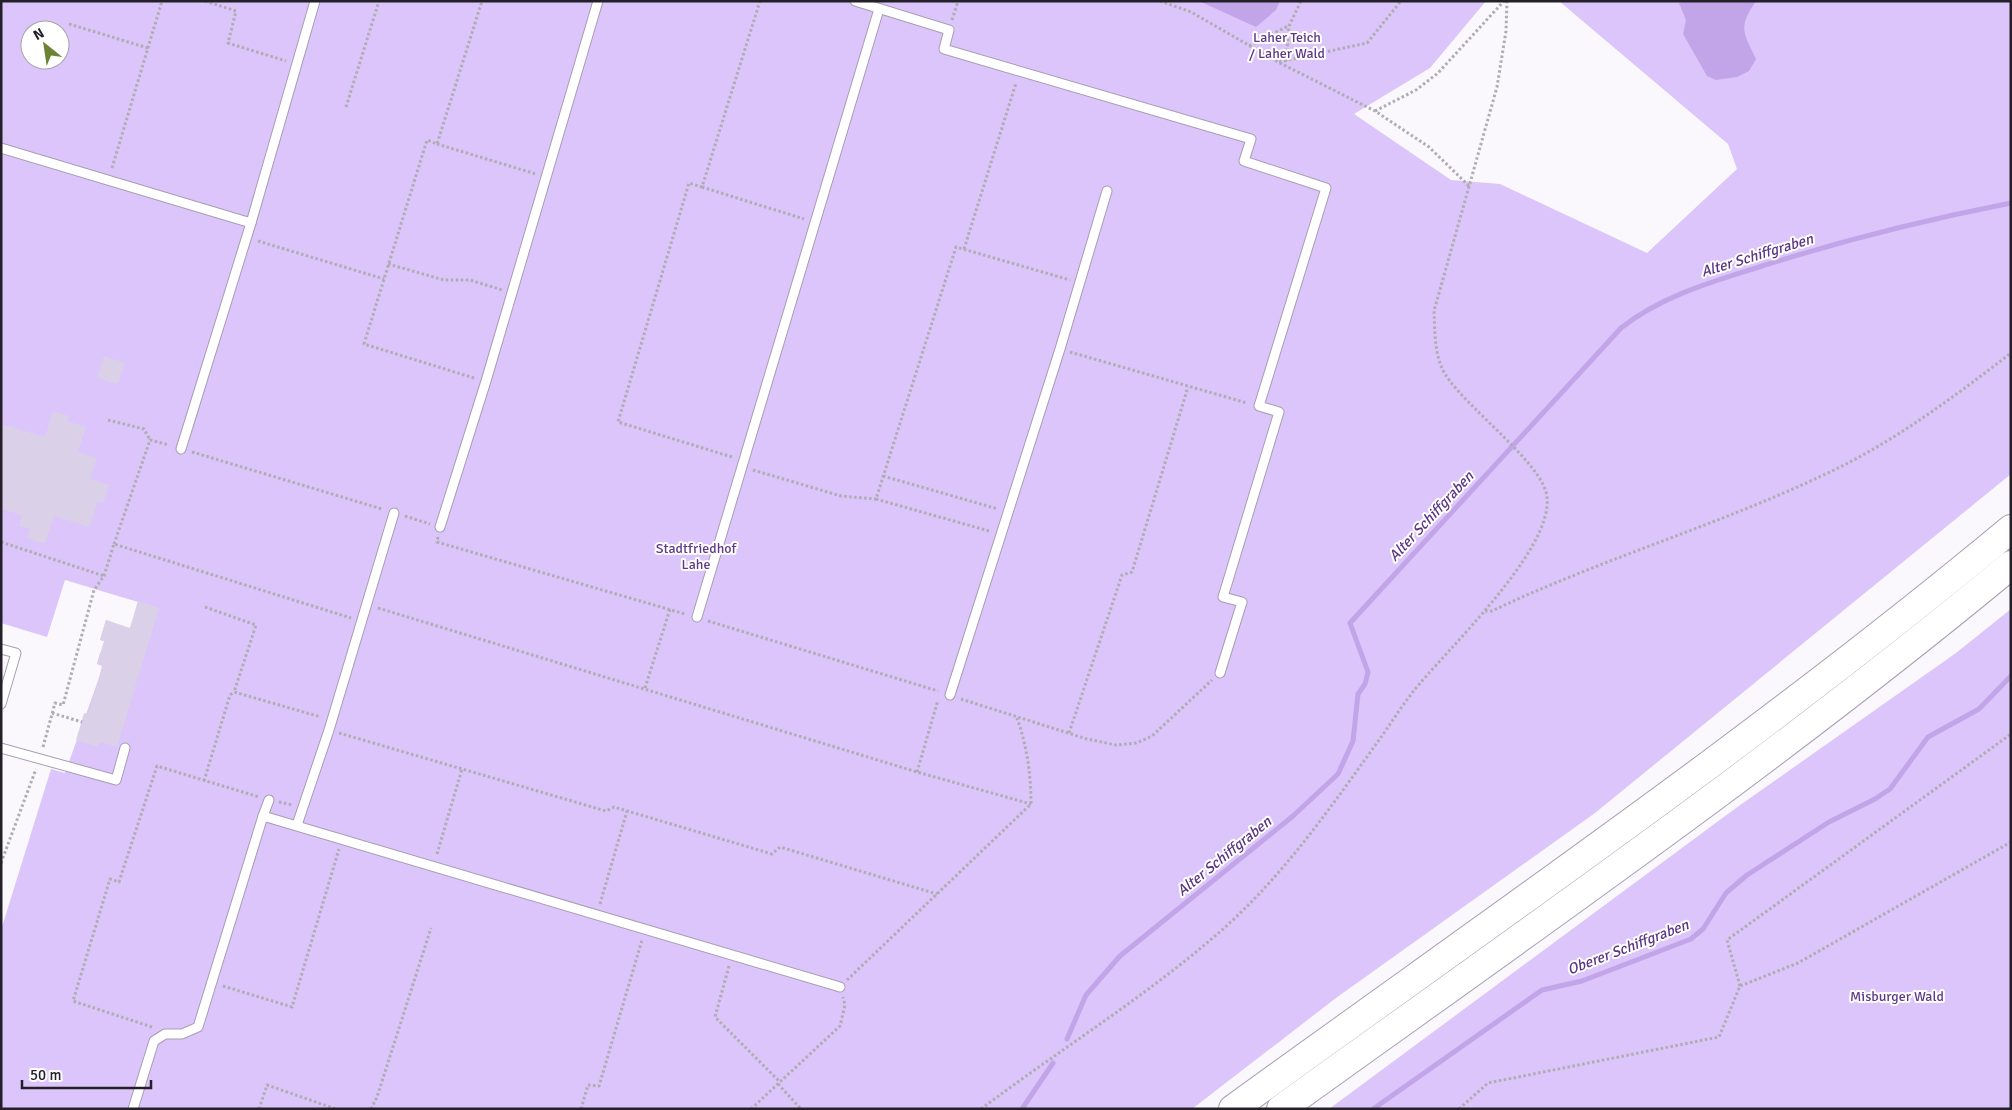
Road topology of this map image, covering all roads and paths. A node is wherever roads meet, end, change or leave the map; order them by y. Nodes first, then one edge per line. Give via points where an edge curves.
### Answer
1 (162, 1) edge
2 (205, 1) edge
3 (314, 1) edge
4 (379, 1) edge
5 (482, 1) edge
6 (598, 1) edge
7 (760, 1) edge
8 (855, 1) edge
9 (958, 1) edge
10 (1160, 1) edge
11 (1301, 1) edge
12 (1401, 1) edge
13 (1505, 1) edge
14 (879, 9) junction
15 (70, 24) dead end
16 (1289, 26) junction
17 (949, 30) junction
18 (1249, 46) junction
19 (148, 48) junction
20 (1286, 61) junction
21 (1278, 62) junction
22 (296, 64) junction
23 (1020, 72) junction
24 (346, 106) dead end
25 (1375, 111) junction
26 (436, 144) junction
27 (1, 148) edge
28 (546, 178) junction
29 (109, 179) junction
30 (1469, 186) junction
31 (702, 187) junction
32 (1107, 191) dead end
33 (816, 222) junction
34 (251, 223) junction
35 (246, 238) junction
36 (964, 249) junction
37 (388, 264) junction
38 (384, 279) junction
39 (1080, 283) junction
40 (512, 293) junction
41 (1060, 350) junction
42 (2011, 353) edge
43 (486, 381) junction
44 (1188, 387) junction
45 (1259, 406) junction
46 (108, 420) dead end
47 (150, 440) junction
48 (180, 448) junction
49 (742, 463) junction
50 (883, 476) junction
51 (876, 499) junction
52 (394, 513) junction
53 (1009, 513) junction
54 (440, 527) junction
55 (2011, 529) edge
56 (1002, 535) junction
57 (1, 542) edge
58 (114, 544) junction
59 (2011, 565) edge
60 (104, 576) junction
61 (367, 604) junction
62 (205, 608) dead end
63 (670, 609) junction
64 (1484, 611) junction
65 (697, 618) junction
66 (362, 621) junction
67 (1, 649) edge
68 (1220, 673) joint
69 (645, 688) junction
70 (234, 692) junction
71 (940, 692) junction
72 (950, 695) junction
73 (1, 704) edge
74 (52, 713) junction
75 (1016, 718) junction
76 (332, 720) junction
77 (82, 722) dead end
78 (328, 730) junction
79 (1069, 734) junction
80 (2011, 734) edge
81 (1, 748) edge
82 (125, 748) dead end
83 (40, 759) junction
84 (462, 769) junction
85 (917, 772) junction
86 (204, 781) junction
87 (269, 800) junction
88 (1031, 804) junction
89 (302, 807) junction
90 (627, 811) junction
91 (263, 816) junction
92 (297, 825) junction
93 (342, 839) junction
94 (2011, 842) edge
95 (1, 863) edge
96 (433, 867) junction
97 (937, 894) junction
98 (596, 915) junction
99 (431, 928) dead end
100 (644, 930) junction
101 (732, 956) junction
102 (212, 982) junction
103 (1740, 986) junction
104 (840, 987) junction
105 (166, 1034) junction
106 (779, 1083) junction
107 (133, 1109) edge
108 (259, 1109) edge
109 (336, 1109) edge
110 (371, 1109) edge
111 (581, 1109) edge
112 (752, 1109) edge
113 (801, 1109) edge
114 (981, 1109) edge
115 (1233, 1109) edge
116 (1281, 1109) edge
117 (1459, 1109) edge

1 - 19 path
2 - 22 path via 236,10 228,43
3 - 22 lane
4 - 24 path
5 - 26 path
6 - 28 lane
7 - 31 path
8 - 14 lane
9 - 17 path
10 - 18 path via 1192,12
11 - 16 path
12 - 20 path via 1367,43
13 - 25 path via 1438,73 1416,90
13 - 30 path via 1506,31 1497,87
14 - 17 lane
14 - 33 lane
15 - 19 path
16 - 18 path
16 - 20 path
17 - 23 lane via 944,50
18 - 21 path
19 - 29 path
20 - 21 path
21 - 25 path
22 - 34 lane
23 - 36 path
23 - 45 lane via 1251,139 1244,161 1326,188
25 - 30 path via 1429,147
26 - 28 path
26 - 37 path via 427,140
27 - 29 lane
28 - 40 lane
29 - 34 lane
30 - 64 path via 1434,311 1435,347 1444,372 1462,397 1540,475 1547,497 1543,524 1527,554
31 - 33 path
31 - 49 path via 689,184 618,422
32 - 39 lane
33 - 49 lane
34 - 35 lane
35 - 38 path
35 - 48 lane
36 - 39 path
36 - 50 path via 956,247
37 - 38 path
37 - 40 path via 444,280 470,280
38 - 43 path via 364,344
39 - 41 lane
40 - 43 lane
41 - 44 path
41 - 53 lane
42 - 64 path via 1919,420 1834,470 1492,611
43 - 54 lane
44 - 45 path
44 - 79 path via 1132,572 1122,575
45 - 68 lane via 1279,412 1223,597 1242,602
46 - 47 path via 144,430
47 - 48 path
47 - 58 path
48 - 52 path
49 - 51 path via 841,496
49 - 65 lane
50 - 51 path
50 - 53 path
51 - 56 path
52 - 54 path
52 - 61 lane
53 - 56 lane
54 - 63 path via 437,542
55 - 115 highway via 1776,716
56 - 72 lane
57 - 60 path
58 - 60 path
58 - 66 path
59 - 116 highway via 1926,635 1713,799
60 - 74 path via 94,590 63,705 55,703
61 - 66 lane
61 - 69 path
62 - 70 path via 256,625
63 - 65 path
63 - 69 path
64 - 114 path via 1412,693 1292,856 1254,901 1178,966
65 - 71 path
66 - 76 lane
67 - 73 lane via 16,653
68 - 79 path via 1152,736 1136,743 1116,745
69 - 85 path
70 - 76 path
70 - 86 path via 230,695
71 - 72 path
71 - 85 path
72 - 75 path
74 - 77 path
74 - 83 path
75 - 79 path
75 - 88 path via 1022,733
76 - 78 lane
78 - 84 path
78 - 89 lane
80 - 103 path via 1727,940
81 - 83 lane
82 - 83 lane via 116,780
83 - 95 path
84 - 90 path via 606,812 614,807
84 - 96 path
85 - 88 path
86 - 87 path
86 - 105 path via 158,766 119,882 110,879 73,1002
87 - 89 path
87 - 91 lane
88 - 97 path
89 - 92 lane
90 - 97 path via 772,854 780,847
90 - 98 path
91 - 92 lane
91 - 102 lane
92 - 93 lane
93 - 96 lane
93 - 102 path via 292,1007
94 - 103 path via 1798,963
96 - 98 lane
97 - 104 path
98 - 100 lane
99 - 110 path
100 - 101 lane
100 - 111 path via 599,1086 588,1085
101 - 104 lane
101 - 106 path via 715,1017
102 - 105 lane via 198,1027 182,1034
103 - 117 path via 1720,1037 1488,1083
104 - 106 path via 845,1005 840,1026
105 - 107 lane via 154,1041
106 - 112 path
106 - 113 path
108 - 109 path via 267,1085

